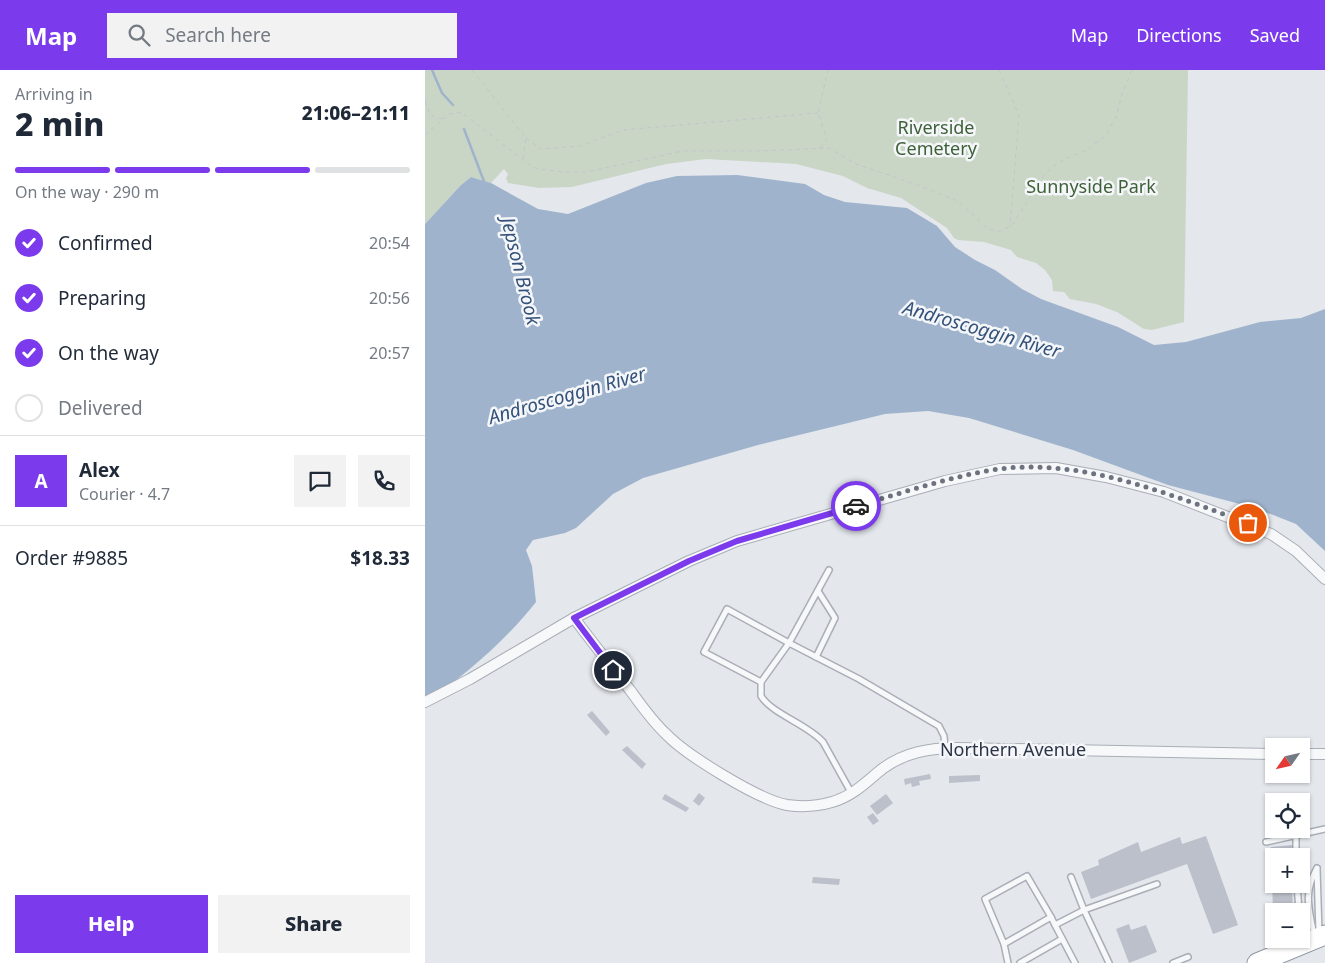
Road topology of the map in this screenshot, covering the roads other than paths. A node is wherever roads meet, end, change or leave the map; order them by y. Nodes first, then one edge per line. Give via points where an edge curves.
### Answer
1 (829, 570) dead end
2 (1325, 579) edge
3 (818, 591) junction
4 (574, 618) junction
5 (789, 643) junction
6 (816, 657) junction
7 (761, 682) junction
8 (425, 702) edge
9 (945, 748) junction
10 (1265, 754) edge
11 (1310, 754) edge
12 (1325, 754) edge
13 (852, 794) junction
14 (1325, 829) edge
15 (1310, 833) edge
16 (1290, 838) edge
17 (1266, 842) dead end
18 (1071, 877) dead end
19 (1157, 884) dead end
20 (1084, 910) junction
21 (1051, 917) junction
22 (1055, 925) junction
23 (1313, 938) edge
24 (1063, 939) junction
25 (1004, 944) junction
26 (1188, 957) dead end
27 (1007, 963) edge
28 (1020, 963) edge
29 (1075, 963) edge
30 (1109, 963) edge
31 (1173, 963) edge
32 (1257, 963) edge

1 - 3 lane
2 - 4 street via 1296,551 1271,534 1164,492 1056,468 1020,467 987,471 737,541
3 - 5 lane
3 - 6 lane via 835,618
4 - 8 street
4 - 13 street, Northern Avenue via 662,731 720,773 787,805 814,806
5 - 6 lane
5 - 7 lane
5 - 7 lane via 727,609 704,652
6 - 9 lane via 939,726
7 - 13 lane via 764,700 812,731 823,742
9 - 10 street, Northern Avenue
9 - 13 street, Northern Avenue via 905,756
11 - 12 street
14 - 15 lane
16 - 17 lane
18 - 20 lane
19 - 20 lane
20 - 22 lane
20 - 30 lane
21 - 22 lane
21 - 25 lane
21 - 25 lane via 1027,876 985,899
22 - 24 lane
23 - 23 lane via 1317,921 1317,868 1307,892
23 - 32 highway
24 - 28 lane
24 - 29 lane
25 - 27 lane
26 - 31 lane

